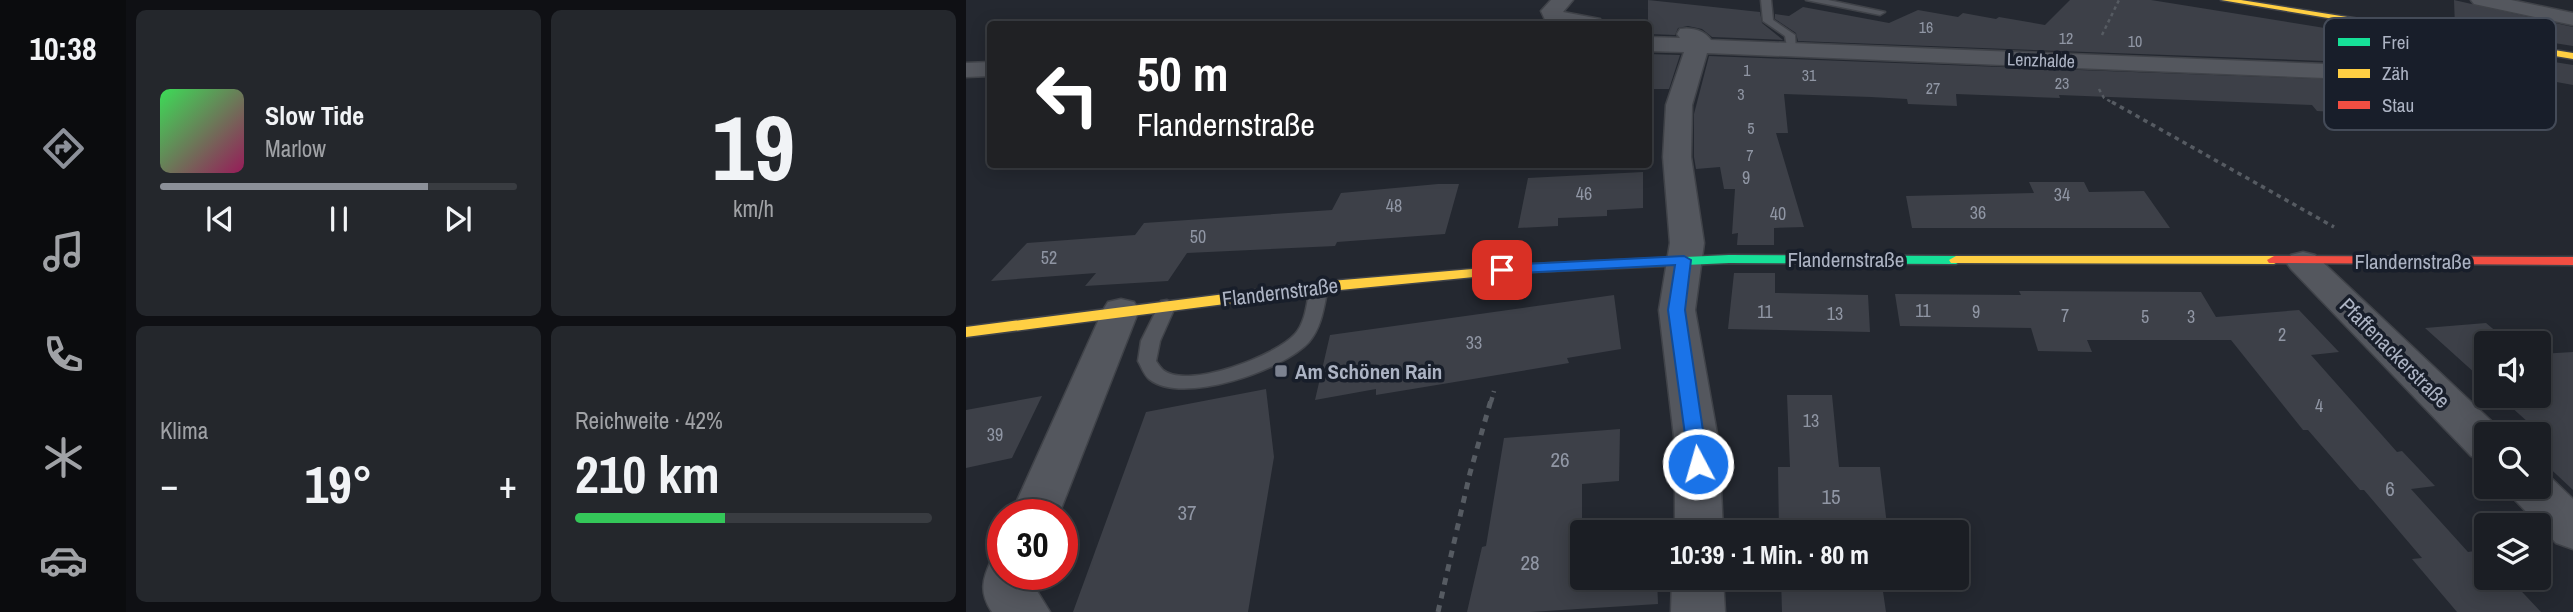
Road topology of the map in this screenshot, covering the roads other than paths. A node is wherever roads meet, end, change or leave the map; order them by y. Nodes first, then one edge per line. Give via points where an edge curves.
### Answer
1 (1563, 0) edge
2 (1766, 0) edge
3 (1811, 0) edge
4 (2225, 0) edge
5 (2481, 0) edge
6 (1880, 12) dead end
7 (2337, 18) edge
8 (2573, 19) edge
9 (1576, 21) edge
10 (1652, 30) edge
11 (1652, 44) edge
12 (1698, 46) junction
13 (1792, 50) junction
14 (987, 69) edge
15 (966, 70) edge
16 (2324, 71) edge
17 (1684, 260) junction
18 (2573, 261) edge
19 (2303, 262) junction
20 (1319, 287) junction
21 (1167, 305) junction
22 (1121, 310) junction
23 (966, 332) edge
24 (2474, 431) edge
25 (1041, 499) edge
26 (2543, 499) edge
27 (1699, 520) edge
28 (2573, 529) edge
29 (1008, 590) edge
30 (1698, 590) edge
31 (1023, 612) edge
32 (1698, 612) edge

1 - 9 street via 1552,11 1554,17
2 - 13 lane via 1768,20 1790,35
3 - 6 lane
4 - 7 street
5 - 8 street
10 - 12 street via 1694,35 1700,40
11 - 12 street, Lenzhalde
12 - 13 street, Lenzhalde
12 - 17 street via 1679,105 1677,157 1687,236
13 - 16 street, Lenzhalde
14 - 15 street
17 - 19 street, Flandernstraße
17 - 20 street, Flandernstraße via 1571,264
17 - 27 street via 1676,310 1697,444
18 - 19 street, Flandernstraße
19 - 24 street, Pfaffenackerstraße
20 - 21 street, Flandernstraße
20 - 21 lane via 1307,330 1293,347 1251,369 1215,379 1174,380 1152,369 1147,352
21 - 22 street, Flandernstraße
22 - 23 street, Flandernstraße
22 - 25 street
26 - 28 street
29 - 31 street
30 - 32 street

